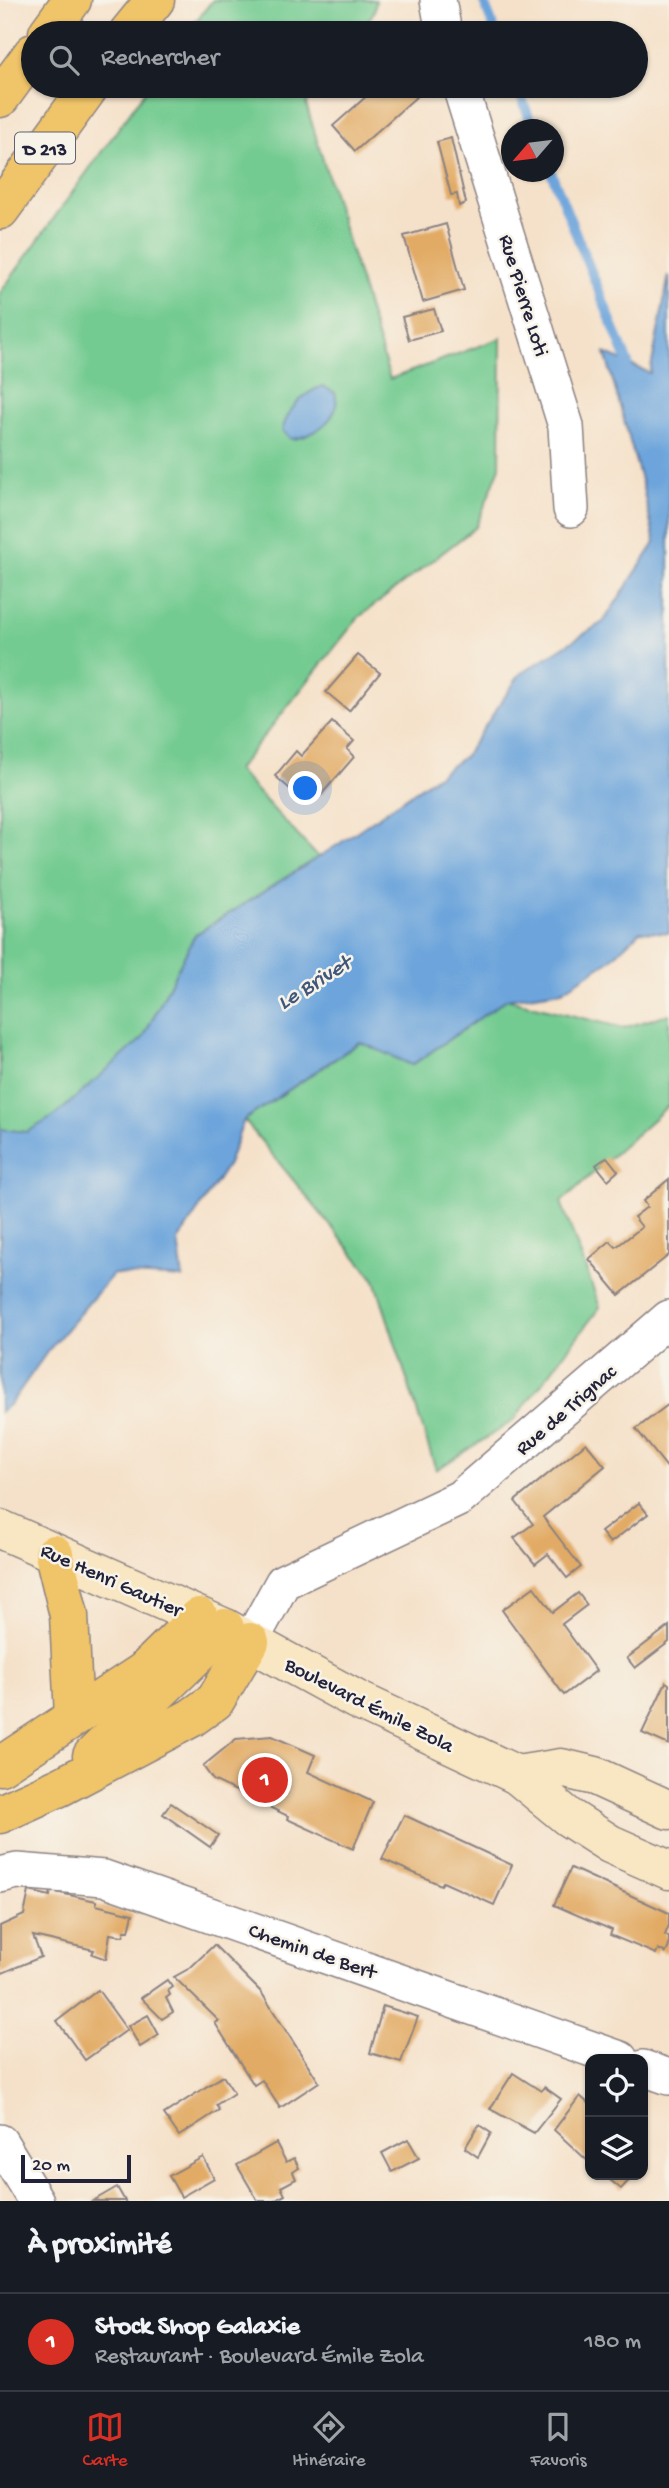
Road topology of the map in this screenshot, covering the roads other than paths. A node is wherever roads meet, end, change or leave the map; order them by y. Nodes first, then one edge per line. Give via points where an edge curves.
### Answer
1 (72, 0) edge
2 (155, 0) edge
3 (438, 0) edge
4 (57, 21) edge
5 (138, 21) edge
6 (442, 21) edge
7 (21, 70) edge
8 (81, 98) edge
9 (464, 98) edge
10 (0, 99) edge
11 (0, 210) edge
12 (571, 509) dead end
13 (669, 1318) edge
14 (0, 1529) edge
15 (54, 1554) junction
16 (225, 1629) junction
17 (74, 1717) junction
18 (0, 1766) edge
19 (517, 1775) junction
20 (669, 1810) edge
21 (0, 1814) edge
22 (669, 1870) edge
23 (0, 1875) edge
24 (606, 2054) edge
25 (648, 2070) edge
26 (669, 2077) edge
27 (0, 2142) edge
28 (36, 2201) edge

1 - 4 highway
2 - 5 highway
3 - 6 street
7 - 10 highway
8 - 11 highway, D 213
9 - 12 street, Rue Pierre Loti via 566,426
13 - 16 street, Rue de Trignac via 460,1498 283,1582
14 - 15 main road, Rue Henri Gautier
15 - 16 main road, Rue Henri Gautier
15 - 17 highway via 69,1615
16 - 17 highway via 143,1672
16 - 19 main road, Boulevard Émile Zola via 357,1700
16 - 21 highway via 215,1701 60,1787
17 - 18 highway
19 - 20 main road via 561,1768 595,1776
19 - 22 main road, Boulevard Émile Zola via 610,1844
23 - 24 street, Chemin de Bert via 17,1871 104,1878
25 - 26 street
27 - 28 street

